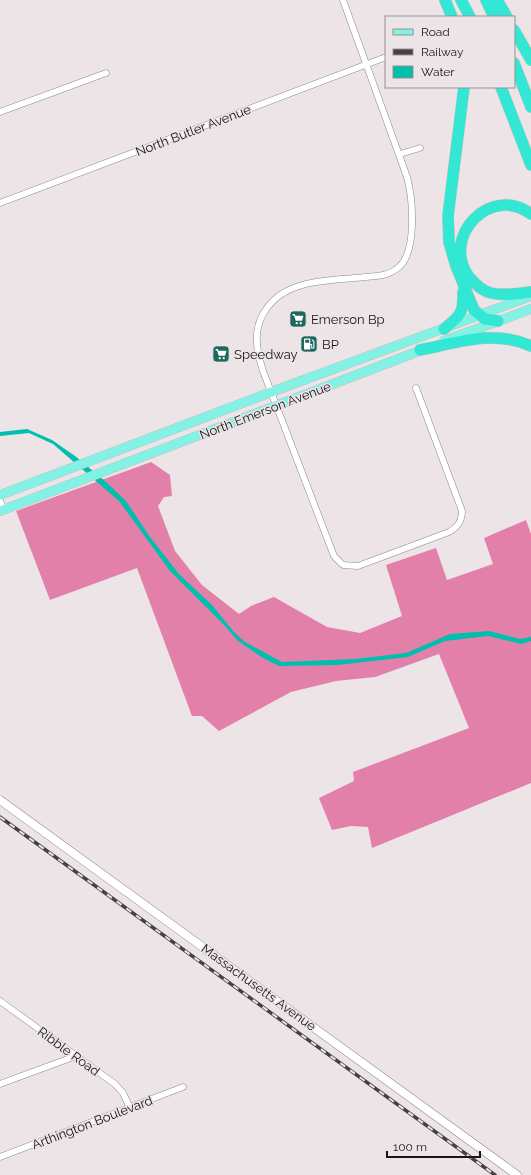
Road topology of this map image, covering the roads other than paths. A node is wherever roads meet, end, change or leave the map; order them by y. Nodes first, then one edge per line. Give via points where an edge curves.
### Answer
1 (343, 0) edge
2 (445, 0) edge
3 (461, 0) edge
4 (486, 0) edge
5 (497, 0) edge
6 (452, 16) edge
7 (469, 16) edge
8 (494, 16) edge
9 (506, 16) edge
10 (515, 32) edge
11 (385, 57) edge
12 (531, 60) edge
13 (368, 64) junction
14 (515, 66) edge
15 (106, 73) dead end
16 (464, 88) edge
17 (501, 88) edge
18 (531, 107) edge
19 (0, 112) edge
20 (420, 148) dead end
21 (400, 154) junction
22 (531, 165) edge
23 (0, 201) edge
24 (531, 214) edge
25 (463, 285) junction
26 (531, 292) edge
27 (531, 296) edge
28 (531, 309) edge
29 (478, 316) junction
30 (498, 321) junction
31 (444, 329) junction
32 (531, 346) edge
33 (420, 350) junction
34 (416, 388) dead end
35 (274, 399) junction
36 (0, 495) edge
37 (1, 507) edge
38 (0, 800) edge
39 (0, 1001) edge
40 (7, 1006) junction
41 (0, 1008) edge
42 (76, 1056) junction
43 (0, 1084) edge
44 (183, 1088) dead end
45 (130, 1108) junction
46 (0, 1156) edge
47 (517, 1175) edge

1 - 13 street
2 - 6 highway
3 - 7 highway
4 - 8 highway
5 - 9 highway
10 - 12 highway
11 - 13 street, North Butler Avenue
13 - 21 street
13 - 23 street, North Butler Avenue
14 - 18 highway
15 - 19 street
16 - 25 highway via 448,220 451,250
17 - 22 highway
20 - 21 street
21 - 35 street via 409,184 411,204 410,246 404,260 398,268 384,275 302,284 283,292 272,301 262,315 256,339 259,360
24 - 26 highway via 520,208 506,206 484,210 468,226 460,251 468,275 485,291 503,295
25 - 29 highway
25 - 31 highway via 462,310
27 - 29 main road, North Emerson Avenue
28 - 30 main road, North Emerson Avenue
29 - 30 highway via 485,320
29 - 31 main road, North Emerson Avenue
30 - 33 main road, North Emerson Avenue
31 - 35 main road, North Emerson Avenue
32 - 33 highway via 511,339 486,337
33 - 35 main road, North Emerson Avenue
34 - 35 street via 462,511 459,523 449,532 358,566 343,565 334,556
35 - 36 main road, North Emerson Avenue via 95,459
35 - 37 main road, North Emerson Avenue via 108,470
38 - 47 main road, Massachusetts Avenue
39 - 40 street, Ribble Road
40 - 41 street
40 - 42 street, Ribble Road
42 - 43 street
42 - 45 street, Ribble Road via 119,1088
44 - 45 street, Arthington Boulevard
45 - 46 street, Arthington Boulevard

